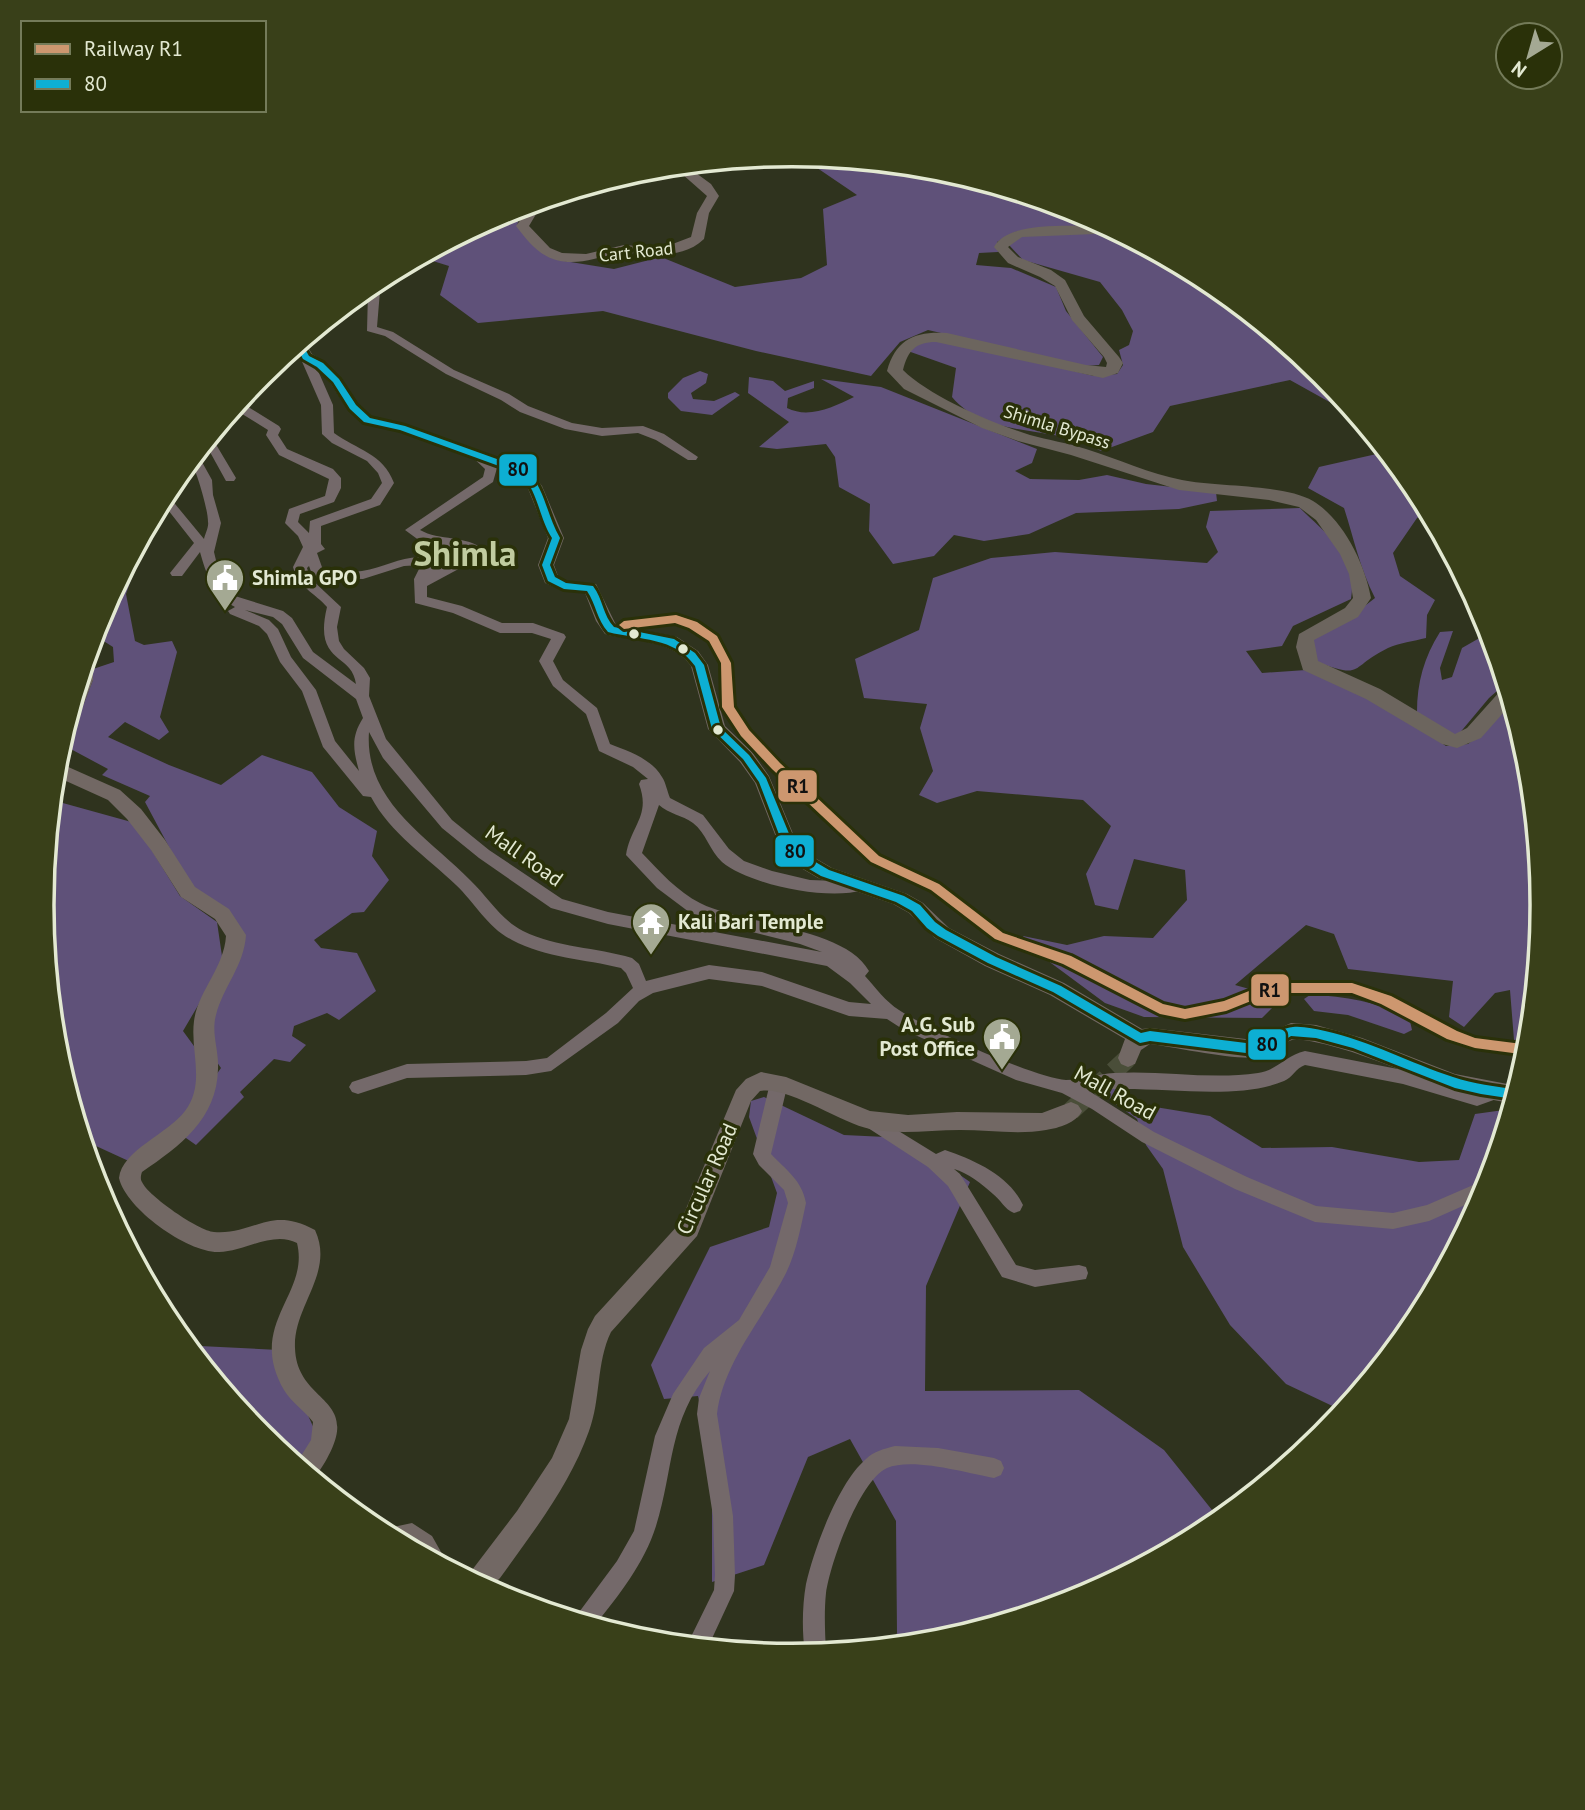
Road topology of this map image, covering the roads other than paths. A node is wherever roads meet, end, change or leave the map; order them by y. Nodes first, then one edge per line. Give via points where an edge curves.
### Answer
1 (687, 174) edge
2 (529, 216) edge
3 (1092, 231) edge
4 (374, 297) edge
5 (304, 352) edge
6 (303, 353) edge
7 (244, 410) edge
8 (214, 448) edge
9 (474, 453) junction
10 (692, 457) dead end
11 (200, 466) edge
12 (230, 478) dead end
13 (172, 506) edge
14 (204, 548) junction
15 (312, 557) junction
16 (177, 573) dead end
17 (213, 573) junction
18 (419, 585) junction
19 (362, 696) junction
20 (1502, 702) edge
21 (371, 718) junction
22 (631, 760) junction
23 (66, 774) edge
24 (380, 803) junction
25 (857, 886) junction
26 (642, 991) junction
27 (876, 1000) junction
28 (890, 1013) junction
29 (1140, 1038) junction
30 (1128, 1058) tunnel mouth
31 (779, 1083) junction
32 (358, 1087) dead end
33 (1066, 1087) junction
34 (1506, 1093) edge
35 (1071, 1111) tunnel mouth
36 (869, 1120) junction
37 (938, 1166) junction
38 (1472, 1194) edge
39 (1014, 1205) dead end
40 (1079, 1273) dead end
41 (749, 1323) junction
42 (310, 1463) edge
43 (994, 1468) dead end
44 (485, 1575) edge
45 (590, 1615) edge
46 (701, 1638) edge
47 (815, 1643) edge

1 - 2 main road, Cart Road via 713,195 699,235 671,250 624,249 586,258 550,254 522,226
3 - 20 highway, Shimla Bypass via 1019,233 1002,247 1009,258 1063,286 1078,320 1111,354 1112,370 1103,373 927,336 903,348 895,371 910,386 1024,438 1179,485 1305,503 1322,516 1345,547 1358,574 1362,597 1354,610 1306,638 1310,665 1457,741 1474,733
4 - 10 street via 371,329 389,334 450,373 569,426 602,432 639,429
5 - 9 main road via 336,381 367,421
6 - 15 street via 327,405 328,434 374,458 386,472 388,483 376,502 315,524 319,552
7 - 15 street via 275,429 272,435 283,452 335,478 330,499 302,508 292,518
8 - 12 street
9 - 18 street via 491,468 489,478 411,530 417,536 465,543 477,550
9 - 25 main road via 524,472 534,482 543,517 556,538 545,565 551,579 564,586 590,588 611,630 671,641 692,655 699,664 717,729 763,781 792,849 825,873
11 - 14 street via 215,523
13 - 14 street
14 - 16 street via 190,551
14 - 17 street
15 - 18 street via 318,574 347,577 417,559 428,562
15 - 19 street, Mall Road via 300,568 302,579 334,607 332,642 360,671
17 - 19 street via 235,602 287,621 308,655
17 - 24 street via 207,580 224,605 264,623 273,632 285,659 309,690 328,743
18 - 22 street via 420,600 426,603 457,609 500,628 533,628 559,637 546,661 558,683 592,712 604,747
19 - 21 street, Mall Road
21 - 24 street via 361,733 362,752 366,774
21 - 27 street, Mall Road via 393,760 447,824 557,904 832,961
22 - 25 street via 655,778 663,800 674,810 697,817 727,857 754,873 831,889
22 - 27 street via 653,801 636,857 697,909 832,947 865,975
23 - 42 main road via 114,795 135,814 188,892 222,914 236,935 231,960 206,1011 202,1040 208,1068 194,1119 134,1166 129,1179 135,1193 202,1240 217,1242 274,1229 307,1237 312,1256 285,1330 282,1352 288,1376 318,1406 326,1426
24 - 26 street via 447,866 500,925 540,944 626,962
25 - 29 main road via 916,908 931,925 955,940 1057,989
26 - 28 street via 695,974 730,973 762,979 849,1009
26 - 32 street via 551,1064 407,1071
27 - 28 street, Mall Road
28 - 33 street, Mall Road via 1022,1076
29 - 30 main road
29 - 34 main road via 1254,1049 1286,1032 1303,1032 1354,1044 1449,1081
31 - 36 main road
31 - 41 street via 762,1154 790,1184 797,1203 783,1260
31 - 44 main road, Circular Road via 761,1081 747,1091 689,1229 596,1335 577,1434
33 - 34 street via 1115,1080 1217,1084 1259,1080 1281,1075 1296,1060 1305,1058 1404,1077 1469,1097
33 - 38 street, Mall Road via 1149,1137 1315,1214 1393,1221 1429,1213
35 - 36 main road via 1042,1122 908,1124
36 - 37 street
37 - 39 street via 945,1158 969,1166 1001,1189
37 - 40 street via 970,1203 1009,1271 1026,1278
41 - 45 street via 720,1344 673,1410 642,1535
41 - 46 street via 709,1398 707,1414 723,1516 724,1591
43 - 47 street via 921,1457 874,1463 826,1546 816,1586

